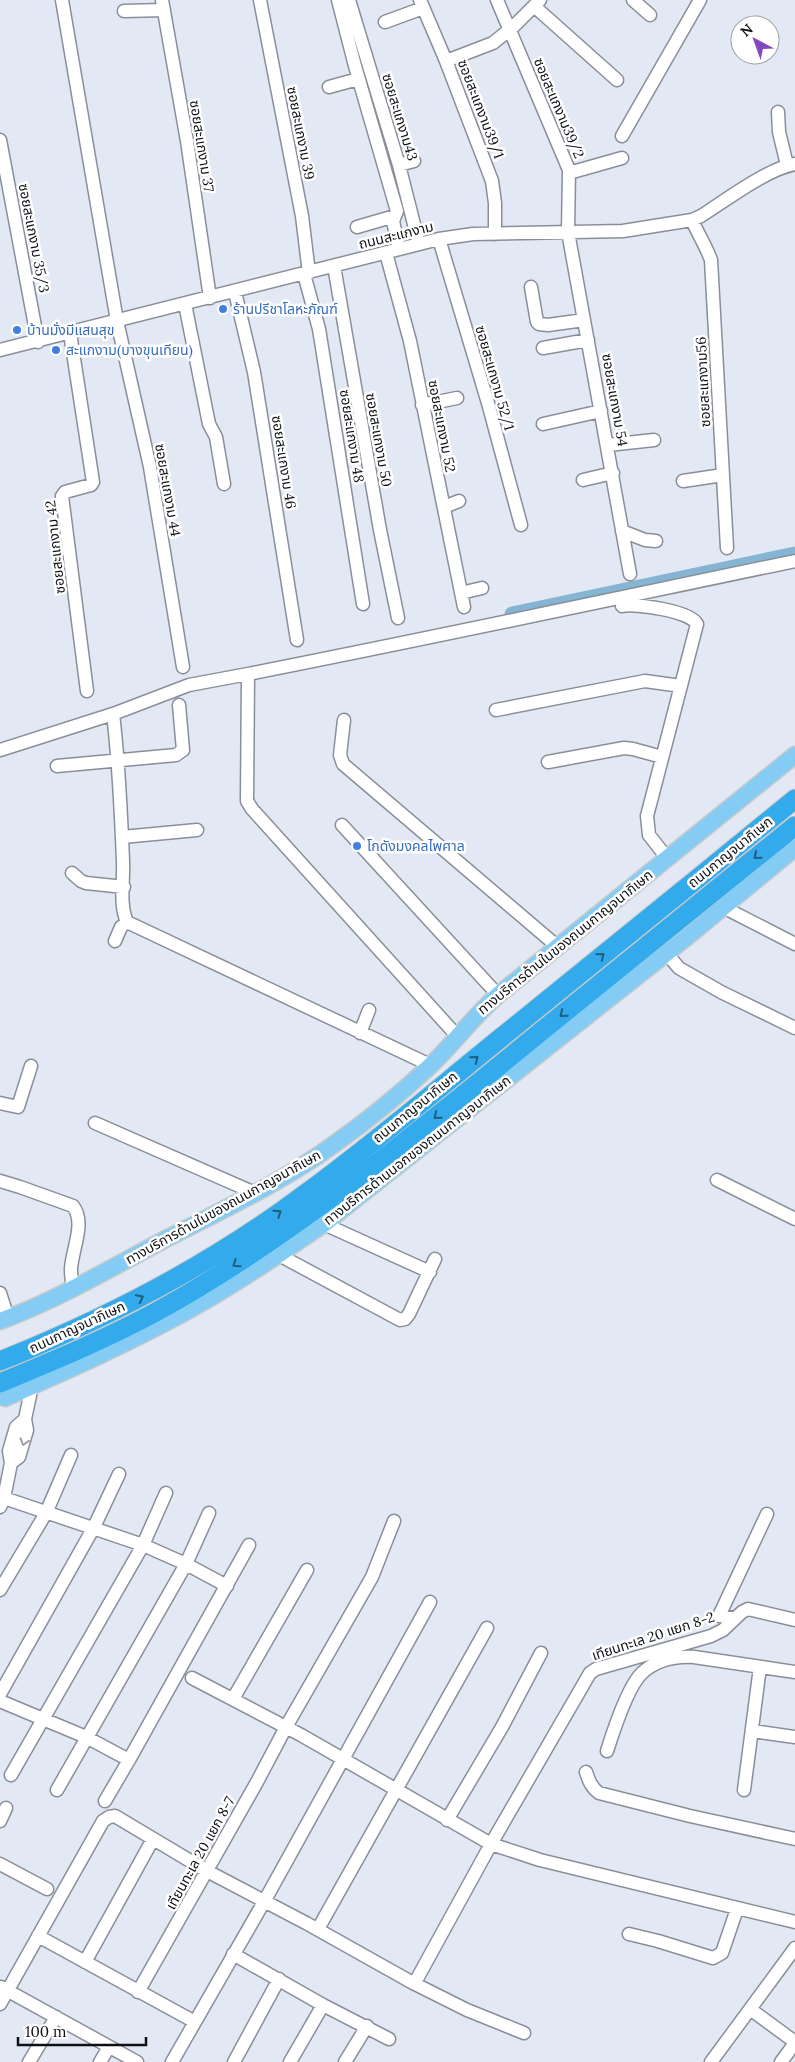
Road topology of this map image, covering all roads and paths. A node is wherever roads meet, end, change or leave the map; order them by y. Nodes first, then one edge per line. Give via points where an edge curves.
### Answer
1 (62, 0) edge
2 (260, 0) edge
3 (338, 0) edge
4 (349, 0) edge
5 (497, 0) edge
6 (633, 0) edge
7 (700, 0) edge
8 (537, 3) edge
9 (421, 4) edge
10 (163, 5) edge
11 (124, 11) dead end
12 (650, 16) dead end
13 (384, 22) dead end
14 (509, 30) junction
15 (446, 62) junction
16 (358, 78) junction
17 (617, 80) dead end
18 (329, 87) dead end
19 (778, 112) dead end
20 (622, 136) dead end
21 (0, 140) edge
22 (622, 158) dead end
23 (414, 161) dead end
24 (399, 165) junction
25 (791, 165) edge
26 (569, 174) junction
27 (395, 216) junction
28 (692, 220) junction
29 (356, 227) dead end
30 (568, 232) junction
31 (494, 234) junction
32 (439, 239) junction
33 (418, 244) junction
34 (392, 251) junction
35 (334, 266) junction
36 (306, 273) junction
37 (531, 287) dead end
38 (235, 292) junction
39 (210, 298) junction
40 (185, 304) junction
41 (584, 320) junction
42 (117, 321) junction
43 (70, 333) junction
44 (588, 340) junction
45 (38, 342) junction
46 (543, 348) dead end
47 (0, 350) edge
48 (458, 398) dead end
49 (422, 405) junction
50 (602, 411) junction
51 (543, 424) dead end
52 (654, 440) dead end
53 (608, 445) junction
54 (613, 473) junction
55 (723, 474) junction
56 (583, 480) dead end
57 (683, 481) dead end
58 (224, 484) dead end
59 (459, 501) dead end
60 (444, 506) junction
61 (522, 525) dead end
62 (622, 531) junction
63 (656, 542) dead end
64 (728, 548) dead end
65 (795, 561) edge
66 (630, 574) dead end
67 (482, 588) dead end
68 (461, 593) junction
69 (364, 604) dead end
70 (464, 607) dead end
71 (398, 618) dead end
72 (528, 624) dead end
73 (296, 640) dead end
74 (183, 666) dead end
75 (248, 674) junction
76 (681, 686) junction
77 (87, 690) dead end
78 (179, 705) dead end
79 (496, 710) dead end
80 (112, 714) junction
81 (344, 720) dead end
82 (0, 750) edge
83 (795, 755) edge
84 (662, 757) junction
85 (118, 760) junction
86 (548, 762) dead end
87 (57, 766) dead end
88 (795, 799) edge
89 (342, 825) dead end
90 (795, 826) edge
91 (197, 830) dead end
92 (122, 837) junction
93 (795, 848) edge
94 (667, 858) junction
95 (72, 873) dead end
96 (124, 886) junction
97 (723, 907) junction
98 (127, 922) junction
99 (115, 940) dead end
100 (795, 944) edge
101 (558, 947) junction
102 (666, 953) junction
103 (498, 995) junction
104 (368, 1010) dead end
105 (795, 1028) edge
106 (360, 1034) junction
107 (458, 1037) junction
108 (430, 1065) junction
109 (31, 1066) dead end
110 (0, 1103) edge
111 (94, 1123) dead end
112 (717, 1180) dead end
113 (0, 1181) edge
114 (255, 1192) junction
115 (795, 1219) edge
116 (324, 1224) junction
117 (279, 1255) junction
118 (435, 1259) dead end
119 (430, 1272) junction
120 (73, 1289) junction
121 (0, 1293) edge
122 (4, 1320) edge
123 (0, 1361) edge
124 (32, 1386) junction
125 (2, 1390) edge
126 (71, 1454) dead end
127 (119, 1474) dead end
128 (166, 1493) dead end
129 (2, 1503) edge
130 (46, 1513) junction
131 (209, 1513) dead end
132 (767, 1514) dead end
133 (394, 1521) dead end
134 (94, 1527) junction
135 (142, 1545) junction
136 (250, 1545) dead end
137 (186, 1564) junction
138 (307, 1570) dead end
139 (227, 1586) junction
140 (0, 1590) edge
141 (430, 1602) dead end
142 (735, 1618) junction
143 (795, 1620) edge
144 (486, 1628) dead end
145 (541, 1653) dead end
146 (760, 1667) junction
147 (795, 1672) edge
148 (192, 1678) dead end
149 (0, 1694) edge
150 (233, 1699) junction
151 (0, 1701) edge
152 (42, 1718) junction
153 (286, 1727) junction
154 (752, 1732) junction
155 (86, 1737) junction
156 (795, 1737) edge
157 (607, 1751) dead end
158 (129, 1760) junction
159 (343, 1760) junction
160 (586, 1772) dead end
161 (11, 1775) dead end
162 (57, 1790) dead end
163 (397, 1790) junction
164 (744, 1790) dead end
165 (105, 1801) dead end
166 (6, 1808) dead end
167 (447, 1820) junction
168 (0, 1821) edge
169 (153, 1839) junction
170 (795, 1839) edge
171 (491, 1844) junction
172 (0, 1864) edge
173 (208, 1871) junction
174 (47, 1889) dead end
175 (265, 1900) junction
176 (737, 1908) junction
177 (795, 1922) edge
178 (318, 1929) junction
179 (628, 1934) dead end
180 (38, 1936) junction
181 (233, 1954) junction
182 (793, 1956) edge
183 (85, 1962) junction
184 (279, 1979) junction
185 (409, 1981) junction
186 (4, 1988) edge
187 (138, 1992) junction
188 (0, 2004) edge
189 (323, 2005) junction
190 (750, 2009) junction
191 (56, 2017) junction
192 (195, 2022) junction
193 (366, 2026) junction
194 (524, 2033) dead end
195 (389, 2039) dead end
196 (795, 2043) edge
197 (109, 2047) junction
198 (29, 2062) edge
199 (100, 2062) edge
200 (137, 2062) edge
201 (172, 2062) edge
202 (234, 2062) edge
203 (290, 2062) edge
204 (345, 2062) edge
205 (711, 2062) edge
206 (781, 2062) edge

1 - 42 street, ซอยสะแกงาม 44
2 - 36 street, ซอยสะแกงาม 39 via 302,216
3 - 16 street, ซอยสะแกงาม 52
4 - 24 street, ซอยสะแกงาม43
5 - 14 street, ซอยสะแกงาม39/2
6 - 12 street
7 - 20 street
8 - 14 street
8 - 17 street
9 - 13 street
9 - 15 street, ซอยสะแกงาม39/1
10 - 11 street
10 - 39 street, ซอยสะแกงาม 37
14 - 15 street via 493,43
14 - 26 street, ซอยสะแกงาม39/2
15 - 31 street, ซอยสะแกงาม39/1 via 492,181
16 - 18 street
16 - 27 street, ซอยสะแกงาม 52 via 397,211
19 - 25 street via 779,132
21 - 45 street, ซอยสะแกงาม 35/3
22 - 26 street
23 - 24 street
24 - 33 street, ซอยสะแกงาม43
25 - 28 street, ถนนสะแกงาม
26 - 30 street, ซอยสะแกงาม39/2
27 - 29 street
27 - 34 street, ซอยสะแกงาม 52
28 - 30 street, ถนนสะแกงาม via 622,232
28 - 55 street, ซอยสะแกงาม56 via 711,260
30 - 31 street, ถนนสะแกงาม
30 - 41 street, ซอยสะแกงาม 54
31 - 32 street, ถนนสะแกงาม
32 - 33 street, ถนนสะแกงาม
32 - 61 street, ซอยสะแกงาม 52/1
33 - 34 street, ถนนสะแกงาม
34 - 35 street, ถนนสะแกงาม
34 - 49 street, ซอยสะแกงาม 52
35 - 36 street, ถนนสะแกงาม
35 - 71 street, ซอยสะแกงาม 50
36 - 38 street, ถนนสะแกงาม
36 - 69 street, ซอยสะแกงาม 48 via 319,329
37 - 41 street via 539,324
38 - 39 street, ถนนสะแกงาม
38 - 73 street, ซอยสะแกงาม 46 via 254,372
39 - 40 street, ถนนสะแกงาม
40 - 42 street, ถนนสะแกงาม
40 - 58 street
41 - 44 street, ซอยสะแกงาม 54
42 - 43 street, ถนนสะแกงาม
42 - 74 street, ซอยสะแกงาม 44 via 150,467
43 - 45 street, ถนนสะแกงาม
43 - 77 street, ซอยสะแกงาม 42 via 93,482 62,496
44 - 46 street
44 - 50 street, ซอยสะแกงาม 54
45 - 47 street, ถนนสะแกงาม
48 - 49 street
49 - 60 street, ซอยสะแกงาม 52
50 - 51 street
50 - 53 street, ซอยสะแกงาม 54
52 - 53 street
53 - 54 street, ซอยสะแกงาม 54
54 - 56 street
54 - 62 street, ซอยสะแกงาม 54
55 - 57 street
55 - 64 street, ซอยสะแกงาม56
59 - 60 street
60 - 68 street, ซอยสะแกงาม 52
62 - 63 street
62 - 66 street, ซอยสะแกงาม 54
65 - 75 street
67 - 68 street
68 - 70 street, ซอยสะแกงาม 52
72 - 76 street via 630,604 695,619 697,624
75 - 80 street via 189,685
75 - 107 street via 247,801
76 - 79 street via 645,681
76 - 84 street
78 - 85 street via 183,750 180,753
80 - 82 street
80 - 85 street
81 - 101 street via 340,755 343,764
83 - 94 main road, ทางบริการด้านในของถนนกาญจนาภิเษก
84 - 86 street via 624,748
84 - 94 street via 647,816 649,835
85 - 87 street
85 - 92 street
123 -> 88 highway, ถนนกาญจนาภิเษก via 59,1338 146,1295 304,1195
89 - 103 street
90 -> 125 highway, ถนนกาญจนาภิเษก via 317,1210 228,1269 155,1312
91 - 92 street
92 - 96 street
93 - 97 main road, ทางบริการด้านนอกของถนนกาญจนาภิเษก
94 - 101 main road, ทางบริการด้านในของถนนกาญจนาภิเษก
95 - 96 street via 81,882
96 - 98 street
97 - 100 street
97 - 102 main road, ทางบริการด้านนอกของถนนกาญจนาภิเษก
98 - 99 street
98 - 106 street
101 - 103 main road, ทางบริการด้านในของถนนกาญจนาภิเษก
102 - 105 street via 679,968
102 - 116 main road, ทางบริการด้านนอกของถนนกาญจนาภิเษก
103 - 107 main road, ทางบริการด้านในของถนนกาญจนาภิเษก via 480,1010
104 - 106 street
106 - 108 street
107 - 108 main road, ทางบริการด้านในของถนนกาญจนาภิเษก
108 - 114 main road, ทางบริการด้านในของถนนกาญจนาภิเษก via 333,1145
109 - 110 street via 16,1113
111 - 114 street
112 - 115 street
113 - 120 street via 73,1206 77,1212 78,1228 71,1269
114 - 120 main road, ทางบริการด้านในของถนนกาญจนาภิเษก
116 - 117 main road, ทางบริการด้านนอกของถนนกาญจนาภิเษก
116 - 119 street
117 - 119 street via 400,1320 409,1314
117 - 124 main road, ทางบริการด้านนอกของถนนกาญจนาภิเษก via 180,1315
118 - 119 street
120 - 122 main road, ทางบริการด้านในของถนนกาญจนาภิเษก
121 - 122 street
124 - 125 main road, ทางบริการด้านนอกของถนนกาญจนาภิเษก
124 - 129 street via 25,1418 16,1427 12,1439 11,1462
126 - 130 street
127 - 134 street
128 - 135 street
129 - 130 street
130 - 134 street
130 - 140 street
131 - 137 street
132 - 142 street via 719,1616
133 - 153 street, เทียนทะเล 20 แยก 8-7 via 372,1577
134 - 135 street
134 - 149 street
135 - 137 street
135 - 152 street
136 - 139 street
137 - 139 street
137 - 155 street
138 - 150 street
139 - 158 street
141 - 159 street
142 - 143 street, เทียนทะเล 20 แยก 8-2 via 748,1609
142 - 171 street, เทียนทะเล 20 แยก 8-2 via 711,1636 590,1672
144 - 163 street
145 - 167 street
146 - 147 street
146 - 154 street
146 - 157 street via 682,1656 649,1667 641,1674 615,1723
148 - 150 street
150 - 153 street
151 - 152 street
152 - 155 street
152 - 161 street
153 - 159 street
153 - 173 street, เทียนทะเล 20 แยก 8-7
154 - 156 street
154 - 164 street
155 - 158 street
155 - 162 street
158 - 165 street
159 - 163 street
159 - 175 street
160 - 170 street via 599,1793
163 - 167 street
163 - 178 street
166 - 168 street
167 - 171 street
169 - 173 street
169 - 180 street via 115,1816 103,1820
169 - 183 street
171 - 176 street via 540,1860
171 - 185 street, เทียนทะเล 20 แยก 8-2 via 451,1920
172 - 174 street
173 - 175 street
173 - 187 street, เทียนทะเล 20 แยก 8-7
175 - 178 street
175 - 181 street
176 - 177 street
176 - 179 street via 718,1957
178 - 185 street
180 - 183 street
180 - 186 street
181 - 184 street
181 - 192 street
182 - 190 street
183 - 187 street
184 - 189 street
184 - 202 street
185 - 194 street via 467,2010
186 - 188 street
186 - 191 street
187 - 192 street
189 - 193 street
189 - 203 street
190 - 196 street
190 - 205 street
191 - 197 street
191 - 198 street
192 - 201 street
193 - 195 street
193 - 204 street
196 - 206 street
197 - 199 street
197 - 200 street

